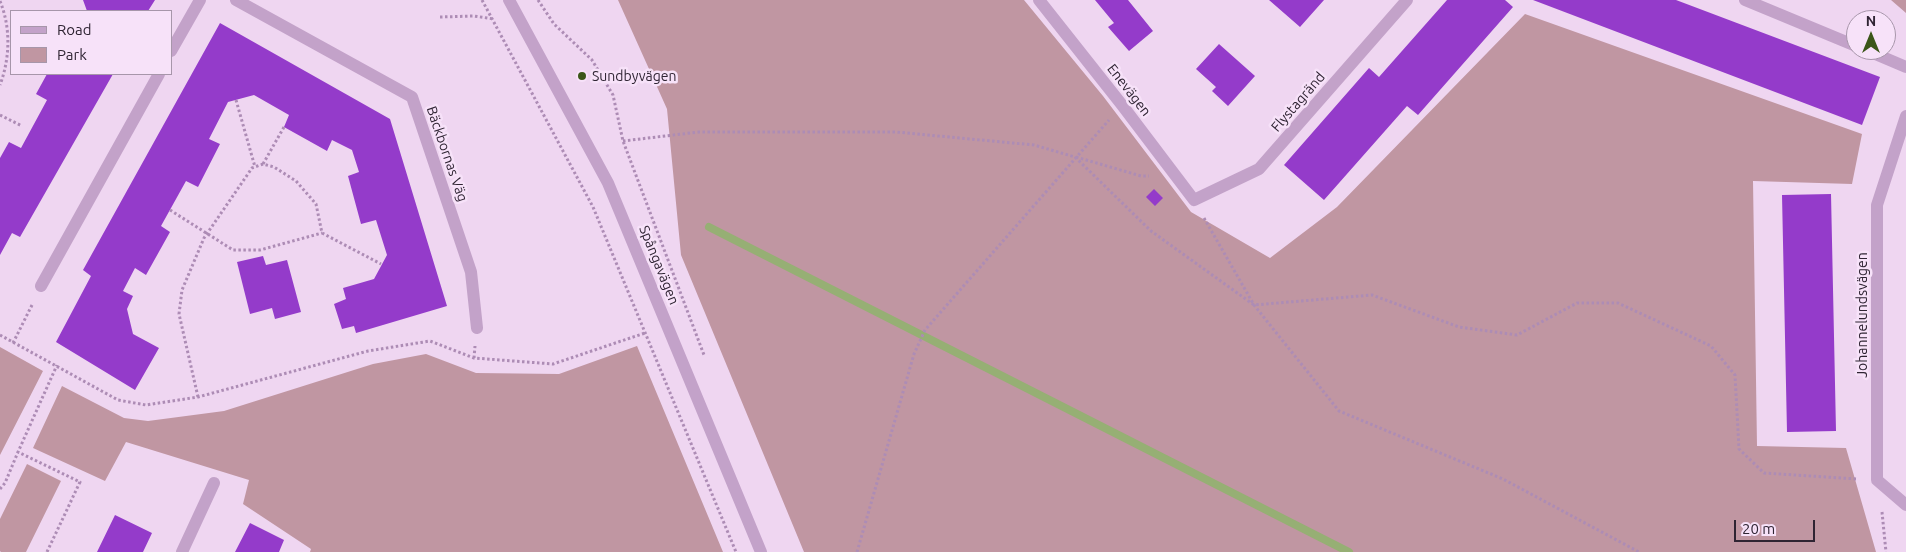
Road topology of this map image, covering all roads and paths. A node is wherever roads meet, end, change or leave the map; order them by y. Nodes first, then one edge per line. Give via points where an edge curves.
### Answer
1 (200, 0) edge
2 (236, 0) edge
3 (482, 0) edge
4 (509, 0) edge
5 (538, 0) edge
6 (1039, 0) edge
7 (1407, 0) edge
8 (1745, 0) edge
9 (0, 1) edge
10 (6, 14) junction
11 (10, 16) edge
12 (440, 17) dead end
13 (493, 20) junction
14 (1846, 42) edge
15 (172, 49) edge
16 (1890, 60) edge
17 (1906, 67) edge
18 (158, 75) edge
19 (0, 85) edge
20 (236, 100) dead end
21 (1122, 105) junction
22 (0, 115) edge
23 (1906, 116) edge
24 (22, 126) dead end
25 (284, 127) dead end
26 (623, 141) junction
27 (1075, 156) junction
28 (263, 164) junction
29 (255, 167) junction
30 (1175, 175) junction
31 (1194, 200) junction
32 (170, 210) dead end
33 (207, 233) junction
34 (322, 233) junction
35 (381, 264) dead end
36 (41, 286) joint
37 (1254, 305) junction
38 (478, 328) dead end
39 (645, 333) junction
40 (0, 335) edge
41 (13, 343) junction
42 (705, 359) dead end
43 (57, 365) junction
44 (198, 397) junction
45 (18, 452) junction
46 (1877, 480) junction
47 (214, 483) dead end
48 (0, 489) edge
49 (1906, 504) edge
50 (47, 552) edge
51 (182, 552) edge
52 (736, 552) edge
53 (761, 552) edge
54 (857, 552) edge
55 (1638, 552) edge
56 (1886, 552) edge

1 - 15 street
2 - 38 street, Bäckbornas Väg via 412,96 471,272
3 - 13 path
4 - 53 street, Spångavägen via 608,183
5 - 26 path via 554,24 592,60 613,95
6 - 21 street, Enevägen
7 - 31 street, Flystagränd via 1259,169
8 - 14 street
9 - 10 path
10 - 11 path
10 - 19 path via 8,54
12 - 13 path via 474,16
13 - 39 path via 593,207
16 - 17 street
18 - 36 street
20 - 29 path
21 - 27 path
21 - 30 street, Enevägen
22 - 24 path
23 - 46 street, Johannelundsvägen via 1877,205
25 - 28 path
26 - 27 path via 699,132 896,132 1034,145
26 - 42 path
27 - 30 path via 1141,176
27 - 37 path via 1151,231
27 - 54 path via 925,330 914,354
28 - 29 path
28 - 34 path via 296,181 316,204
29 - 33 path
30 - 31 street, Enevägen
31 - 37 path
32 - 33 path
33 - 34 path via 233,250 260,250
33 - 44 path via 191,264 178,314
34 - 35 path
36 - 41 path
37 - 46 path via 1372,295 1460,327 1517,335 1577,303 1618,303 1711,346 1735,375 1739,449 1764,473
37 - 55 path via 1338,410 1503,479
39 - 44 path via 553,364 474,358 430,341 421,342 368,350
39 - 52 path
40 - 41 path
41 - 43 path
43 - 44 path via 118,400 146,405
43 - 45 path
45 - 48 path
45 - 50 path via 80,482
46 - 49 street
46 - 56 path
47 - 51 street

